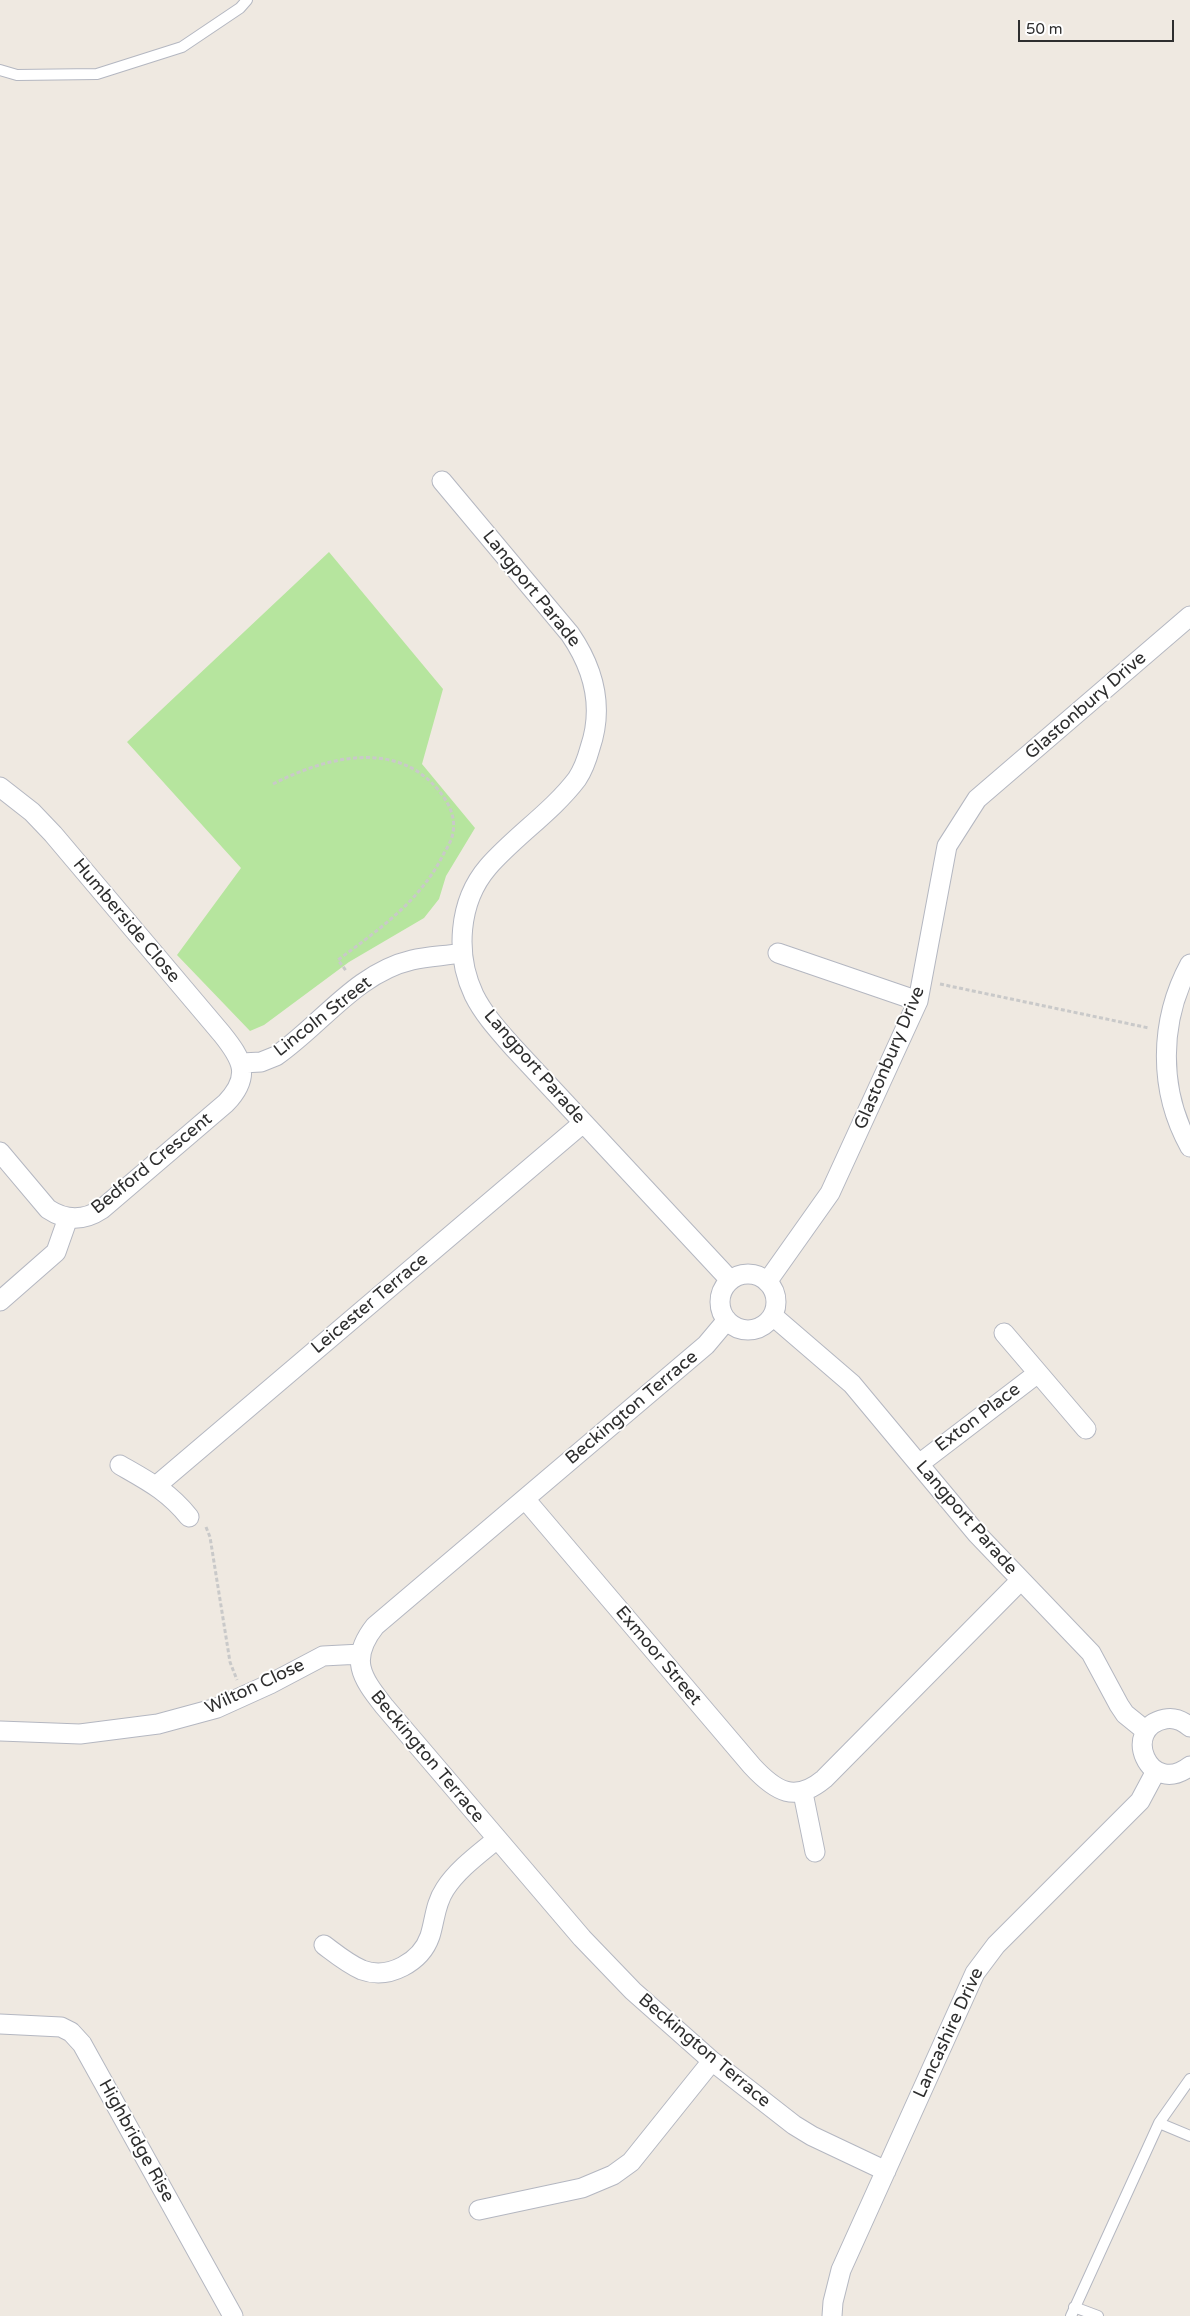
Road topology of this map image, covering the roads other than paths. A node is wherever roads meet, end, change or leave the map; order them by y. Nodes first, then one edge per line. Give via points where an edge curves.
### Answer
1 (247, 0) edge
2 (0, 70) edge
3 (442, 480) dead end
4 (1190, 616) edge
5 (0, 787) edge
6 (462, 953) junction
7 (778, 953) dead end
8 (1190, 964) edge
9 (918, 1001) junction
10 (242, 1063) junction
11 (584, 1123) junction
12 (1190, 1147) edge
13 (0, 1152) edge
14 (68, 1218) junction
15 (730, 1280) junction
16 (767, 1282) junction
17 (0, 1302) edge
18 (773, 1316) junction
19 (727, 1320) junction
20 (1004, 1333) dead end
21 (1038, 1373) junction
22 (1086, 1429) dead end
23 (919, 1464) junction
24 (120, 1465) dead end
25 (156, 1486) junction
26 (525, 1499) junction
27 (189, 1516) road end
28 (1020, 1581) junction
29 (360, 1654) junction
30 (1189, 1723) edge
31 (0, 1731) edge
32 (1146, 1731) junction
33 (1156, 1771) junction
34 (1187, 1771) edge
35 (803, 1793) junction
36 (497, 1839) junction
37 (815, 1852) dead end
38 (324, 1945) dead end
39 (0, 2024) edge
40 (712, 2060) junction
41 (1190, 2079) edge
42 (1159, 2123) junction
43 (1190, 2136) edge
44 (886, 2171) junction
45 (479, 2210) dead end
46 (1072, 2311) edge
47 (233, 2316) edge
48 (832, 2316) edge
49 (1098, 2316) edge

1 - 2 lane via 182,47 97,74 17,75
3 - 6 street, Langport Parade via 584,653 595,689 598,713 593,741 578,778 477,881 465,914
4 - 9 street, Glastonbury Drive via 977,799 947,846
5 - 10 street, Humberside Close via 32,812 53,834 222,1034
6 - 10 street, Lincoln Street via 411,960 379,973 358,986 276,1056 260,1062
6 - 11 street, Langport Parade via 474,995 491,1022
7 - 9 street
8 - 12 street via 1171,1010 1165,1058 1170,1096
9 - 16 street, Glastonbury Drive via 830,1193
10 - 14 street, Bedford Crescent via 239,1086 226,1103 102,1209 87,1217
11 - 15 street, Langport Parade
11 - 25 street, Leicester Terrace
13 - 14 street, Bedford Crescent via 48,1209
14 - 17 street via 56,1252
15 - 16 street via 750,1274
15 - 19 street via 720,1301
16 - 18 street via 776,1297
18 - 19 street via 753,1330 743,1330
18 - 23 street, Langport Parade via 852,1384
19 - 26 street, Beckington Terrace via 706,1345
20 - 21 street, Exton Place
21 - 22 street, Exton Place
21 - 23 street, Exton Place
23 - 28 street, Langport Parade
24 - 25 street
25 - 27 street
26 - 29 street, Beckington Terrace via 375,1626
26 - 35 street, Exmoor Street via 762,1777 780,1788
28 - 32 street, Langport Parade via 1091,1652 1125,1714
28 - 35 street via 824,1779
29 - 31 street, Wilton Close via 323,1656 217,1708 158,1724 80,1734
29 - 36 street, Beckington Terrace via 359,1665 367,1684
30 - 32 street via 1169,1718 1153,1724
32 - 33 street via 1142,1753
33 - 34 street via 1174,1774
33 - 44 street, Lancashire Drive via 1140,1801 996,1945 975,1973
35 - 37 street
36 - 38 street via 445,1888 426,1945 402,1967 379,1972 364,1970
36 - 40 street, Beckington Terrace via 605,1964
39 - 47 street, Highbridge Rise via 61,2027 82,2044
40 - 44 street, Beckington Terrace via 794,2126
40 - 45 street via 631,2162 613,2175 582,2188
41 - 42 lane
42 - 43 lane
42 - 46 lane
44 - 48 street, Lancashire Drive via 841,2270
46 - 49 lane

